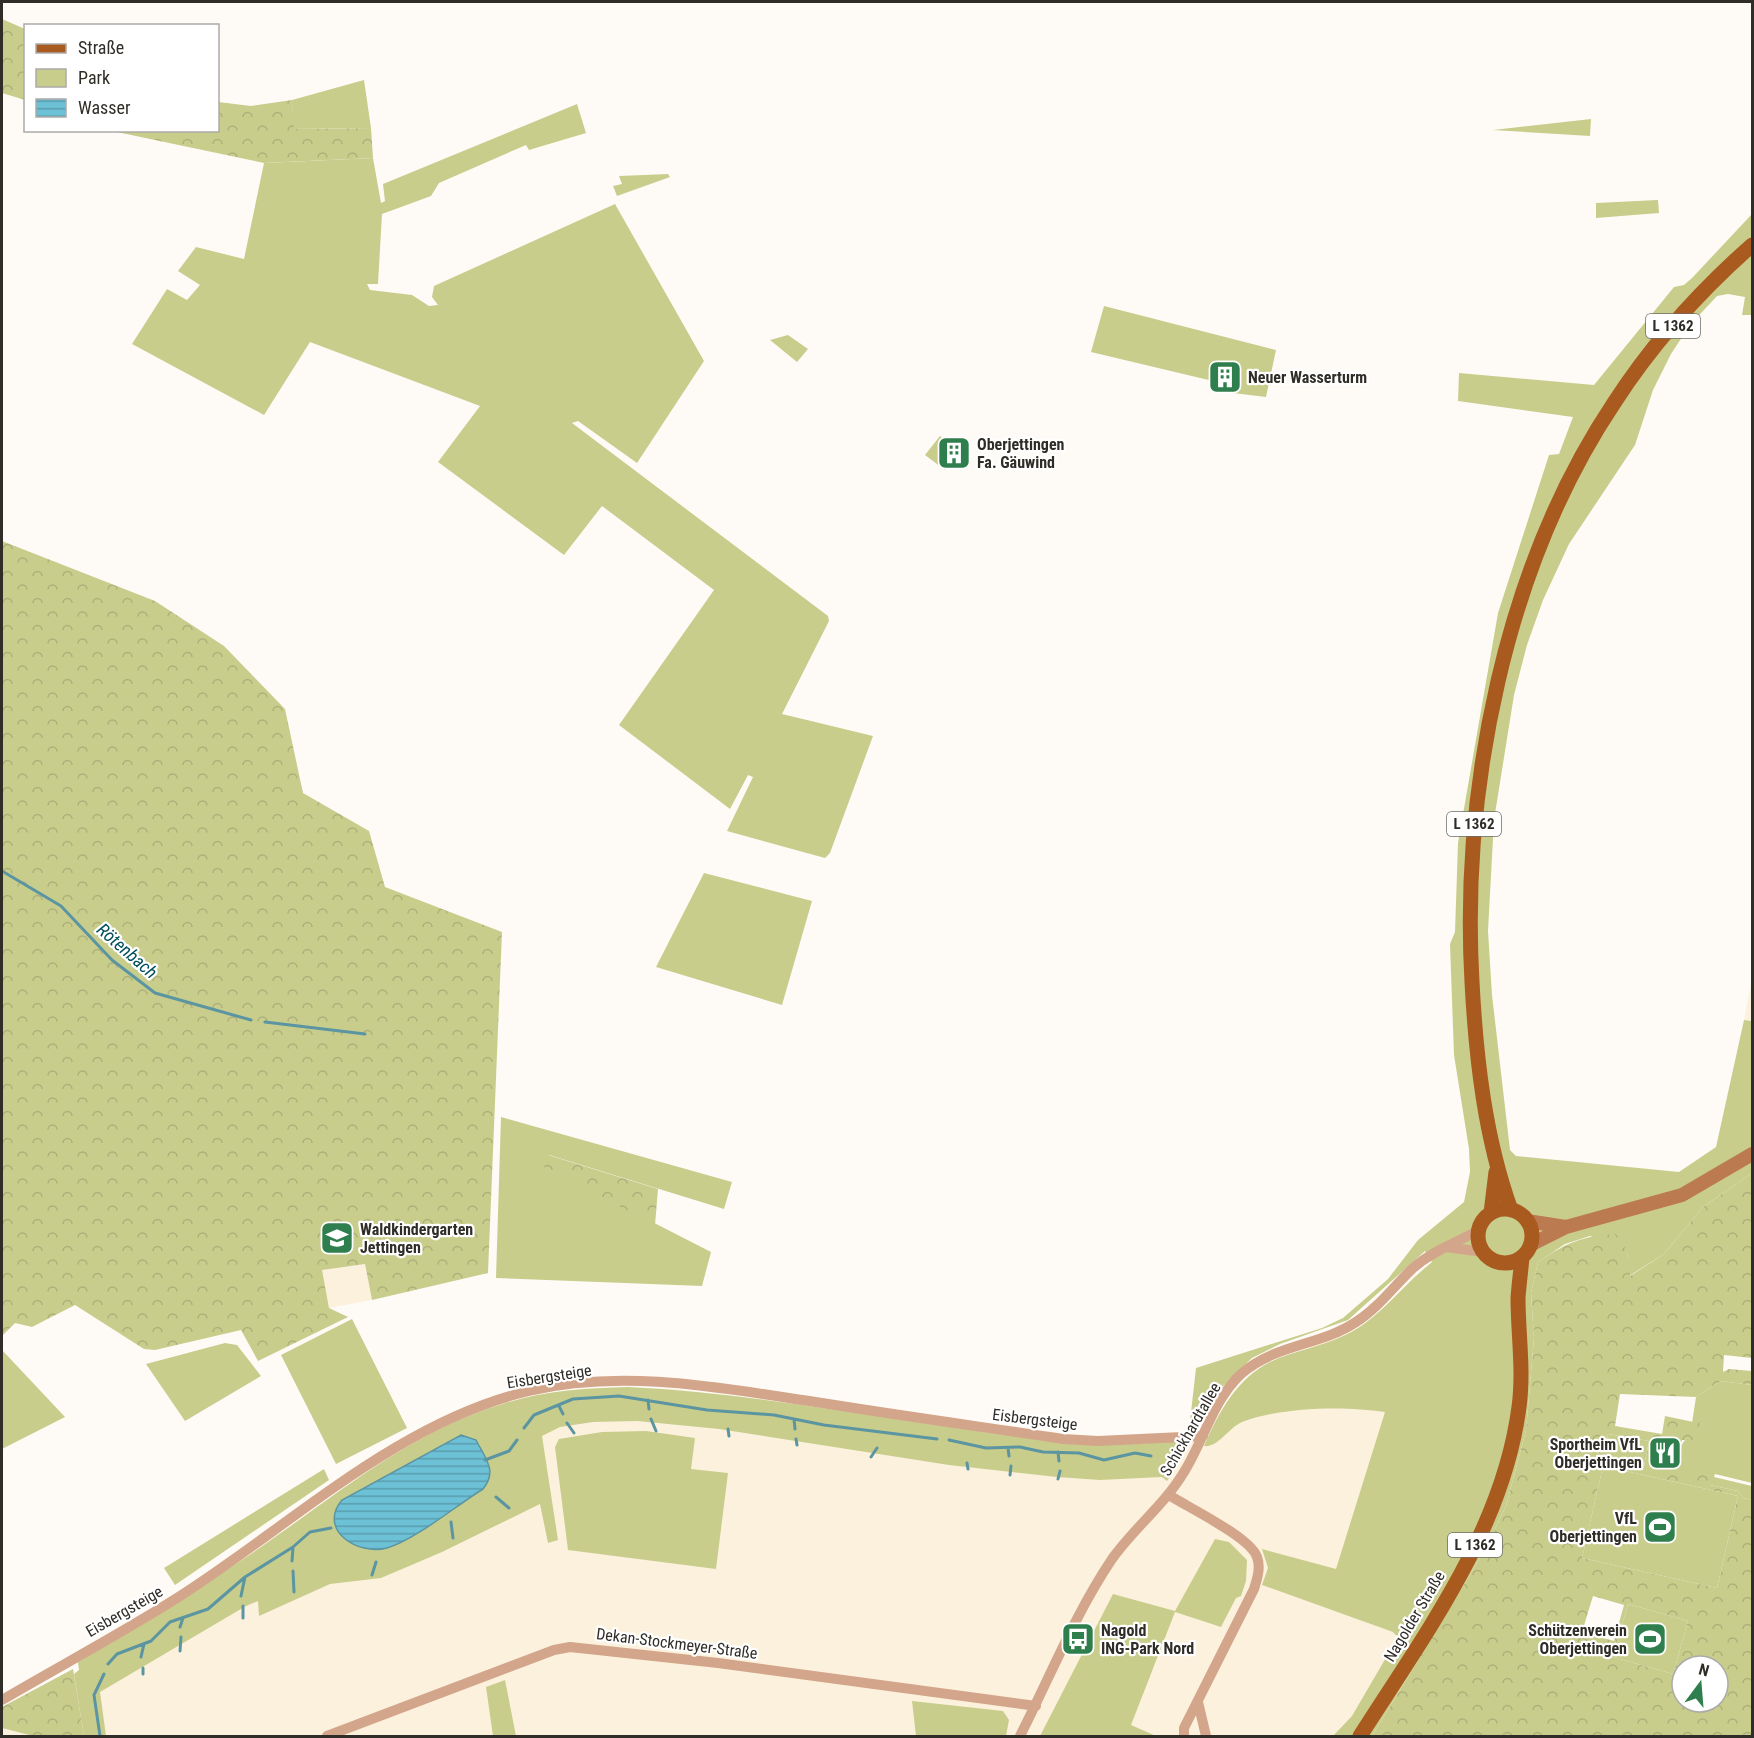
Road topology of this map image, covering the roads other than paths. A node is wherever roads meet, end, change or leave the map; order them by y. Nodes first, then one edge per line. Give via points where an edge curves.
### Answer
1 (1752, 245) edge
2 (1752, 1154) edge
3 (1497, 1169) junction
4 (1512, 1210) junction
5 (1491, 1213) junction
6 (1527, 1221) junction
7 (1566, 1227) junction
8 (1479, 1230) junction
9 (1446, 1247) junction
10 (1526, 1251) junction
11 (1484, 1252) junction
12 (1500, 1262) junction
13 (1518, 1298) junction
14 (1203, 1436) junction
15 (1169, 1495) junction
16 (2, 1700) edge
17 (1198, 1702) junction
18 (1035, 1706) junction
19 (327, 1737) edge
20 (1020, 1737) edge
21 (1184, 1737) edge
22 (1206, 1737) edge
23 (1360, 1737) edge

1 - 3 main road, L 1362 via 1691,304 1647,356 1605,417 1564,491 1506,648 1477,793 1469,933 1473,1018
2 - 7 street via 1682,1195
3 - 4 main road, L 1362
3 - 5 main road, L 1362
4 - 5 main road
4 - 6 main road
5 - 8 main road
6 - 7 street
6 - 10 main road via 1531,1228
7 - 10 street
8 - 9 street, Schickhardtallee
8 - 11 main road
9 - 11 street
9 - 14 street, Schickhardtallee via 1414,1268 1356,1322 1257,1362 1227,1390
10 - 12 main road via 1515,1261
10 - 13 main road, Nagolder Straße / L 1362
11 - 12 main road
12 - 13 main road, Nagolder Straße / L 1362
13 - 23 main road, Nagolder Straße / L 1362 via 1522,1358 1515,1430 1483,1532
14 - 15 street, Schickhardtallee
14 - 16 street, Eisbergsteige via 1063,1439 678,1383 591,1383 531,1390 465,1412 417,1436 176,1598
15 - 17 street via 1238,1535 1250,1545 1259,1565 1254,1589
15 - 18 street, Schickhardtallee via 1133,1532 1100,1578
17 - 21 street via 1184,1728
17 - 22 street
18 - 19 street, Dekan-Stockmeyer-Straße via 788,1671 570,1647
18 - 20 street, Schickhardtallee

